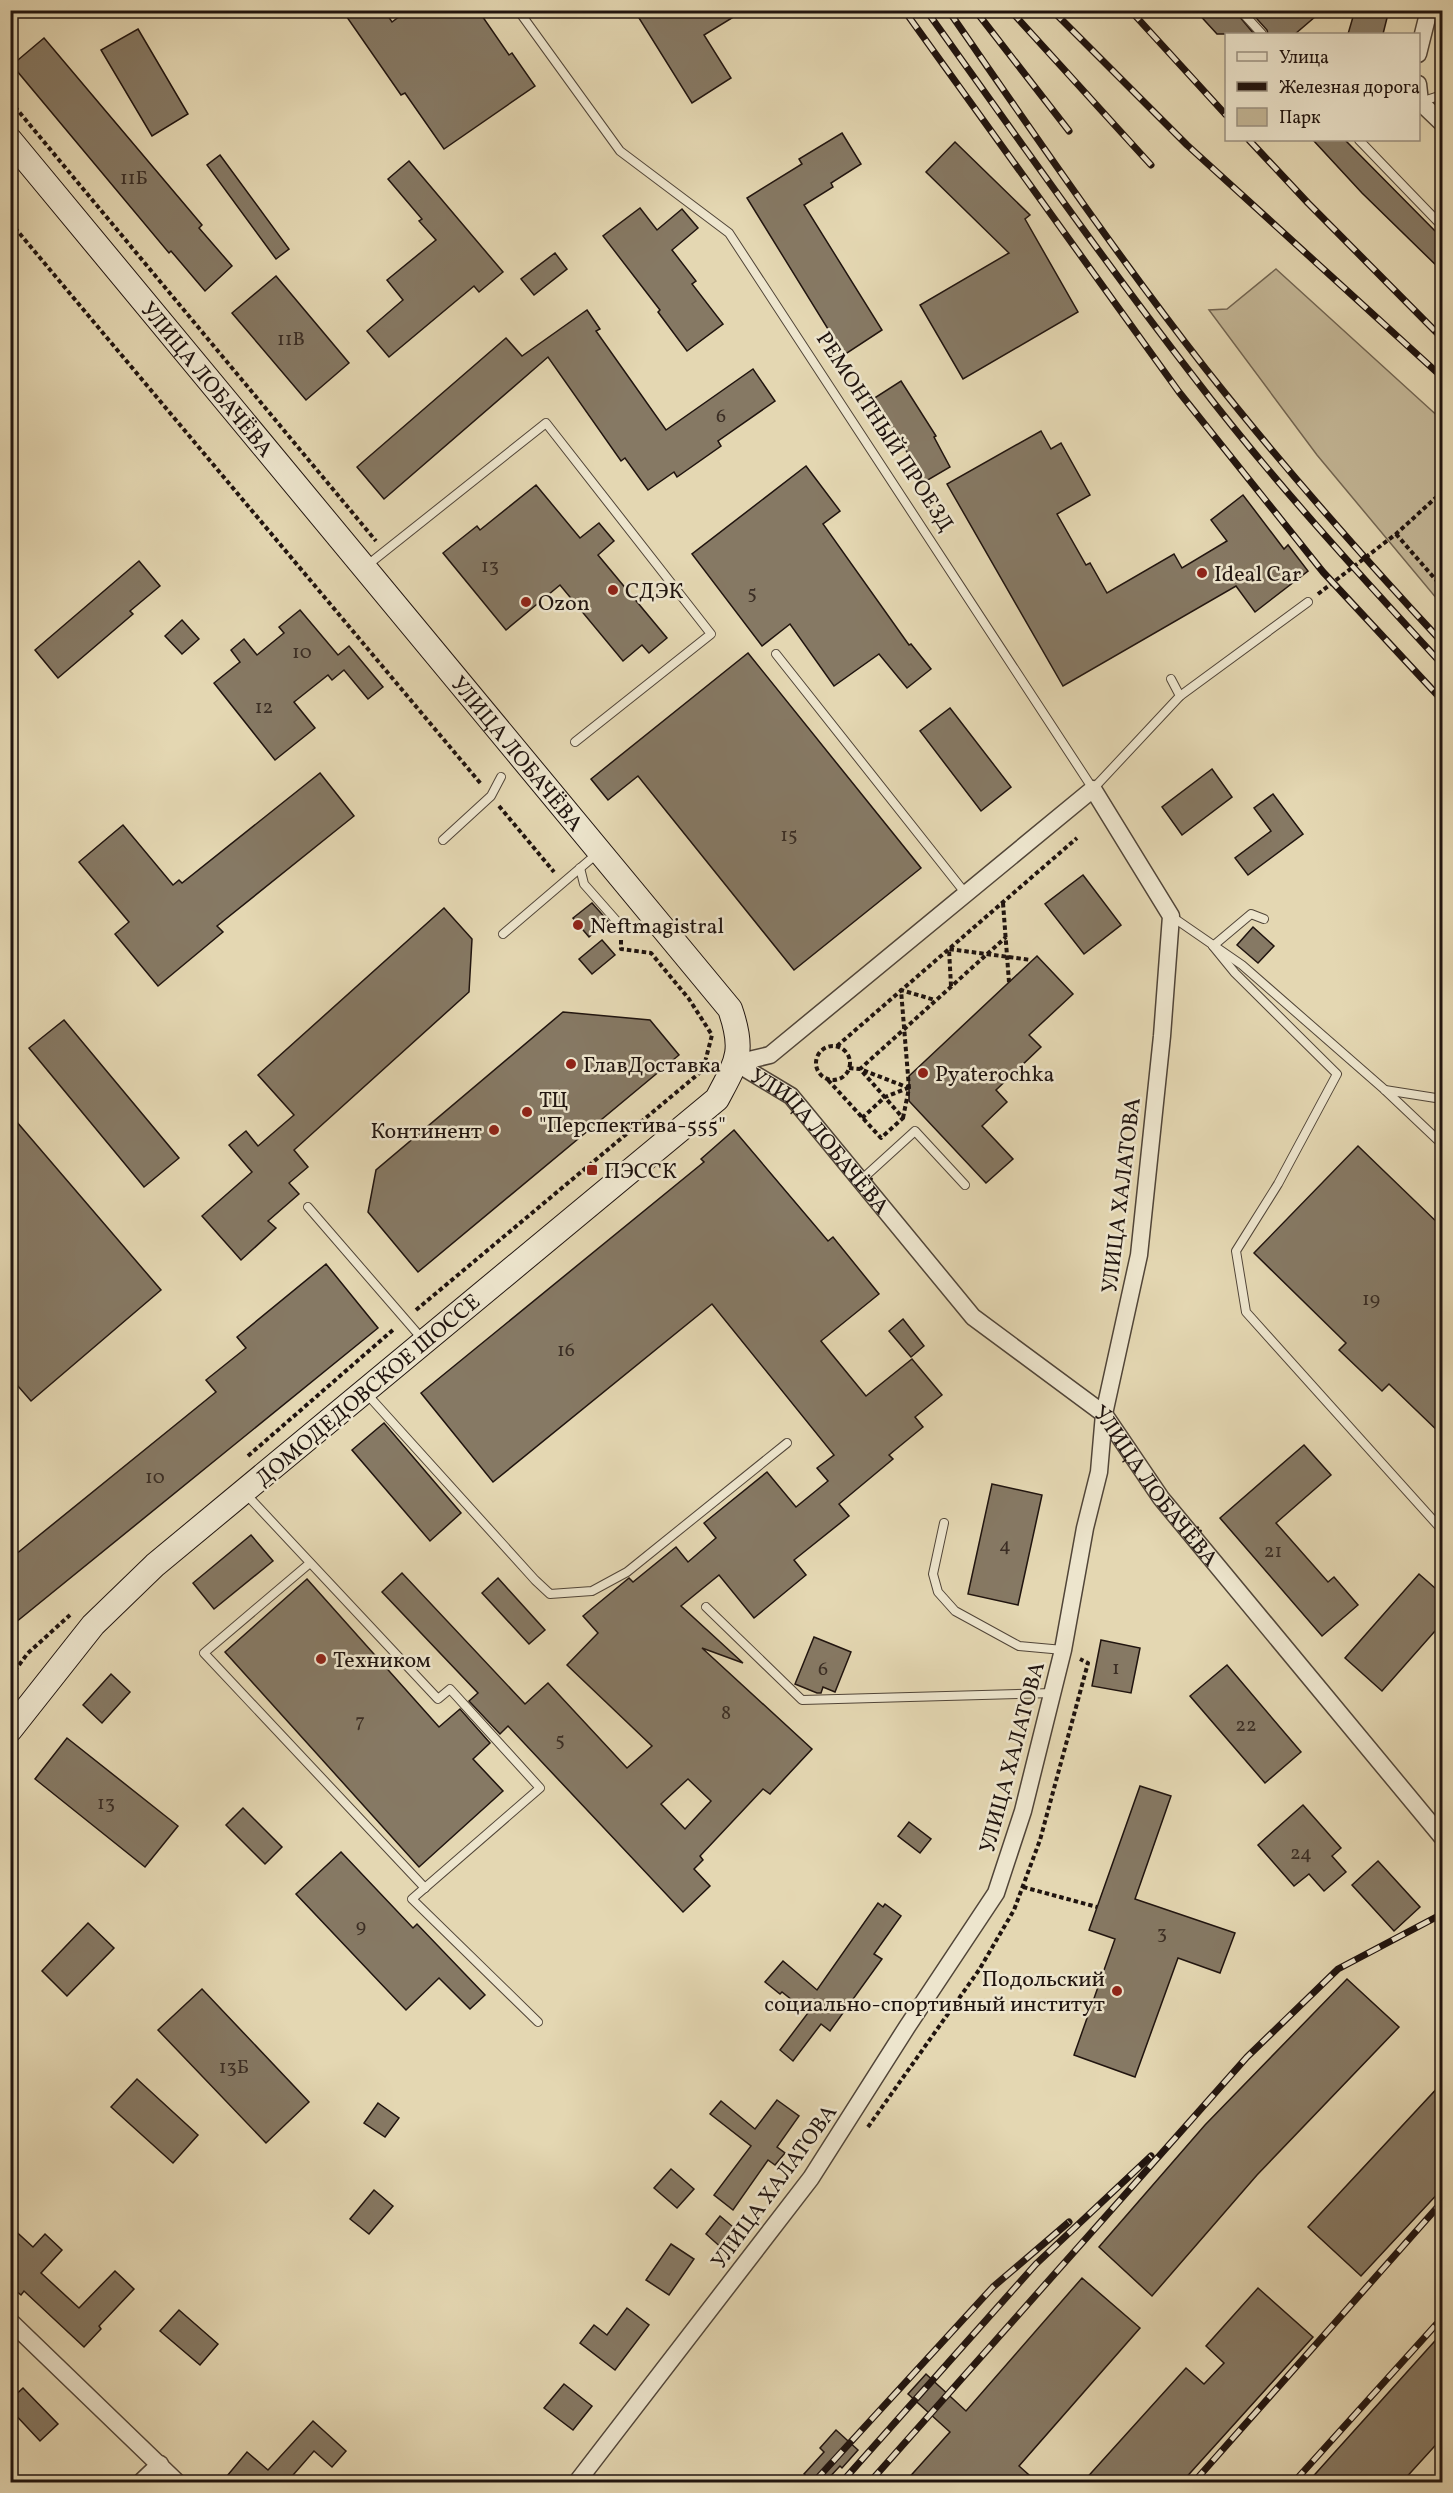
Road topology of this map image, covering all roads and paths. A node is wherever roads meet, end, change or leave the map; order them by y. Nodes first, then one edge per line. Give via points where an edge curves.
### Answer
1 (518, 10) edge
2 (1240, 10) edge
3 (1429, 10) edge
4 (1261, 33) edge
5 (1420, 50) edge
6 (1443, 95) edge
7 (10, 101) edge
8 (1420, 102) edge
9 (1443, 123) edge
10 (10, 140) edge
11 (1360, 141) edge
12 (10, 222) edge
13 (1443, 226) edge
14 (1443, 492) edge
15 (1396, 534) junction
16 (384, 551) junction
17 (364, 567) junction
18 (1443, 587) edge
19 (1308, 602) joint
20 (776, 654) dead end
21 (1171, 679) dead end
22 (1180, 696) junction
23 (575, 742) dead end
24 (501, 777) dead end
25 (1093, 789) junction
26 (491, 796) junction
27 (1077, 838) dead end
28 (443, 840) dead end
29 (600, 852) junction
30 (580, 868) junction
31 (563, 883) junction
32 (966, 894) junction
33 (1003, 902) junction
34 (1171, 916) junction
35 (1264, 919) dead end
36 (621, 926) junction
37 (666, 932) junction
38 (503, 934) dead end
39 (1006, 937) junction
40 (1213, 946) junction
41 (949, 949) junction
42 (987, 955) junction
43 (1008, 957) junction
44 (1031, 960) dead end
45 (1009, 982) dead end
46 (951, 987) junction
47 (901, 990) junction
48 (936, 1001) junction
49 (904, 1030) junction
50 (837, 1046) junction
51 (736, 1063) junction
52 (849, 1068) junction
53 (860, 1070) junction
54 (828, 1080) junction
55 (909, 1088) junction
56 (1385, 1089) junction
57 (885, 1097) junction
58 (1443, 1099) edge
59 (862, 1118) junction
60 (903, 1118) junction
61 (1443, 1144) edge
62 (860, 1181) junction
63 (965, 1185) dead end
64 (308, 1207) dead end
65 (405, 1319) junction
66 (424, 1342) junction
67 (365, 1391) junction
68 (1104, 1414) junction
69 (787, 1443) dead end
70 (246, 1458) dead end
71 (244, 1492) junction
72 (944, 1523) dead end
73 (1443, 1530) edge
74 (310, 1563) junction
75 (706, 1607) dead end
76 (71, 1614) dead end
77 (1063, 1650) junction
78 (10, 1677) edge
79 (1054, 1693) junction
80 (10, 1730) edge
81 (1443, 1837) edge
82 (1023, 1887) dead end
83 (424, 1888) junction
84 (1097, 1907) dead end
85 (538, 2022) dead end
86 (10, 2321) edge
87 (160, 2464) junction
88 (141, 2482) edge
89 (177, 2482) edge
90 (577, 2482) edge

1 - 25 lane, РЕМОНТНЫЙ ПРОЕЗД via 620,151 729,233
2 - 4 lane
3 - 5 street
6 - 8 lane
7 - 16 path
8 - 9 street
10 - 17 main road, УЛИЦА ЛОБАЧЁВА
11 - 13 lane
12 - 26 path
14 - 15 path
15 - 18 path
15 - 19 path
16 - 17 lane
16 - 23 lane via 546,423 711,634
17 - 29 main road, УЛИЦА ЛОБАЧЁВА
19 - 22 lane
20 - 32 lane
21 - 22 lane
22 - 25 lane
24 - 26 lane
25 - 32 street
25 - 34 street, РЕМОНТНЫЙ ПРОЕЗД
26 - 28 lane
26 - 31 path
27 - 33 path
29 - 30 lane
29 - 37 main road, УЛИЦА ЛОБАЧЁВА
30 - 31 lane
30 - 36 lane via 584,885
31 - 38 lane
32 - 51 street via 770,1055
33 - 39 path
33 - 41 path
34 - 40 lane
34 - 68 street, УЛИЦА ХАЛАТОВА via 1139,1255
35 - 40 lane via 1251,914
36 - 37 lane
36 - 65 path via 621,949 651,953 689,999 712,1035 703,1070
37 - 51 main road, УЛИЦА ЛОБАЧЁВА via 730,1009 739,1035
39 - 42 path
39 - 43 path
40 - 56 lane via 1242,965
40 - 73 lane via 1234,973 1337,1074 1278,1184 1236,1251 1246,1312
41 - 42 path
41 - 46 path
41 - 47 path
42 - 43 path
42 - 46 path
43 - 44 path
43 - 45 path
46 - 48 path
47 - 48 path
47 - 49 path
47 - 50 path
48 - 49 path
49 - 53 path
49 - 55 path
50 - 52 path via 847,1053
50 - 54 path via 825,1047 815,1062 819,1073
51 - 62 street, УЛИЦА ЛОБАЧЁВА via 791,1096
51 - 66 main road, ДОМОДЕДОВСКОЕ ШОССЕ via 717,1099
52 - 53 path
52 - 54 path via 843,1077
53 - 55 path
53 - 57 path
54 - 59 path
55 - 57 path
55 - 60 path
56 - 58 lane
56 - 61 lane
57 - 59 path
57 - 60 path
59 - 60 path via 881,1138
62 - 63 lane via 915,1131
62 - 68 street, УЛИЦА ЛОБАЧЁВА via 973,1317
64 - 65 lane
65 - 66 lane
65 - 70 path
66 - 67 main road, ДОМОДЕДОВСКОЕ ШОССЕ
67 - 69 lane via 550,1594 592,1591 627,1572
67 - 71 main road, ДОМОДЕДОВСКОЕ ШОССЕ
68 - 77 street, УЛИЦА ХАЛАТОВА via 1099,1472
68 - 81 street, УЛИЦА ЛОБАЧЁВА via 1161,1498
71 - 74 lane
71 - 80 main road, ДОМОДЕДОВСКОЕ ШОССЕ via 155,1565 93,1625
72 - 77 lane via 933,1574 939,1592 956,1611 1019,1646
74 - 83 lane via 204,1653
74 - 83 lane via 438,1699 450,1689 540,1788
75 - 79 lane via 802,1700
76 - 78 path via 28,1653
77 - 79 street, УЛИЦА ХАЛАТОВА
79 - 90 street, УЛИЦА ХАЛАТОВА via 1023,1811 996,1893 812,2178
82 - 84 path
83 - 85 lane via 412,1899
86 - 87 street
87 - 88 street
87 - 89 street

